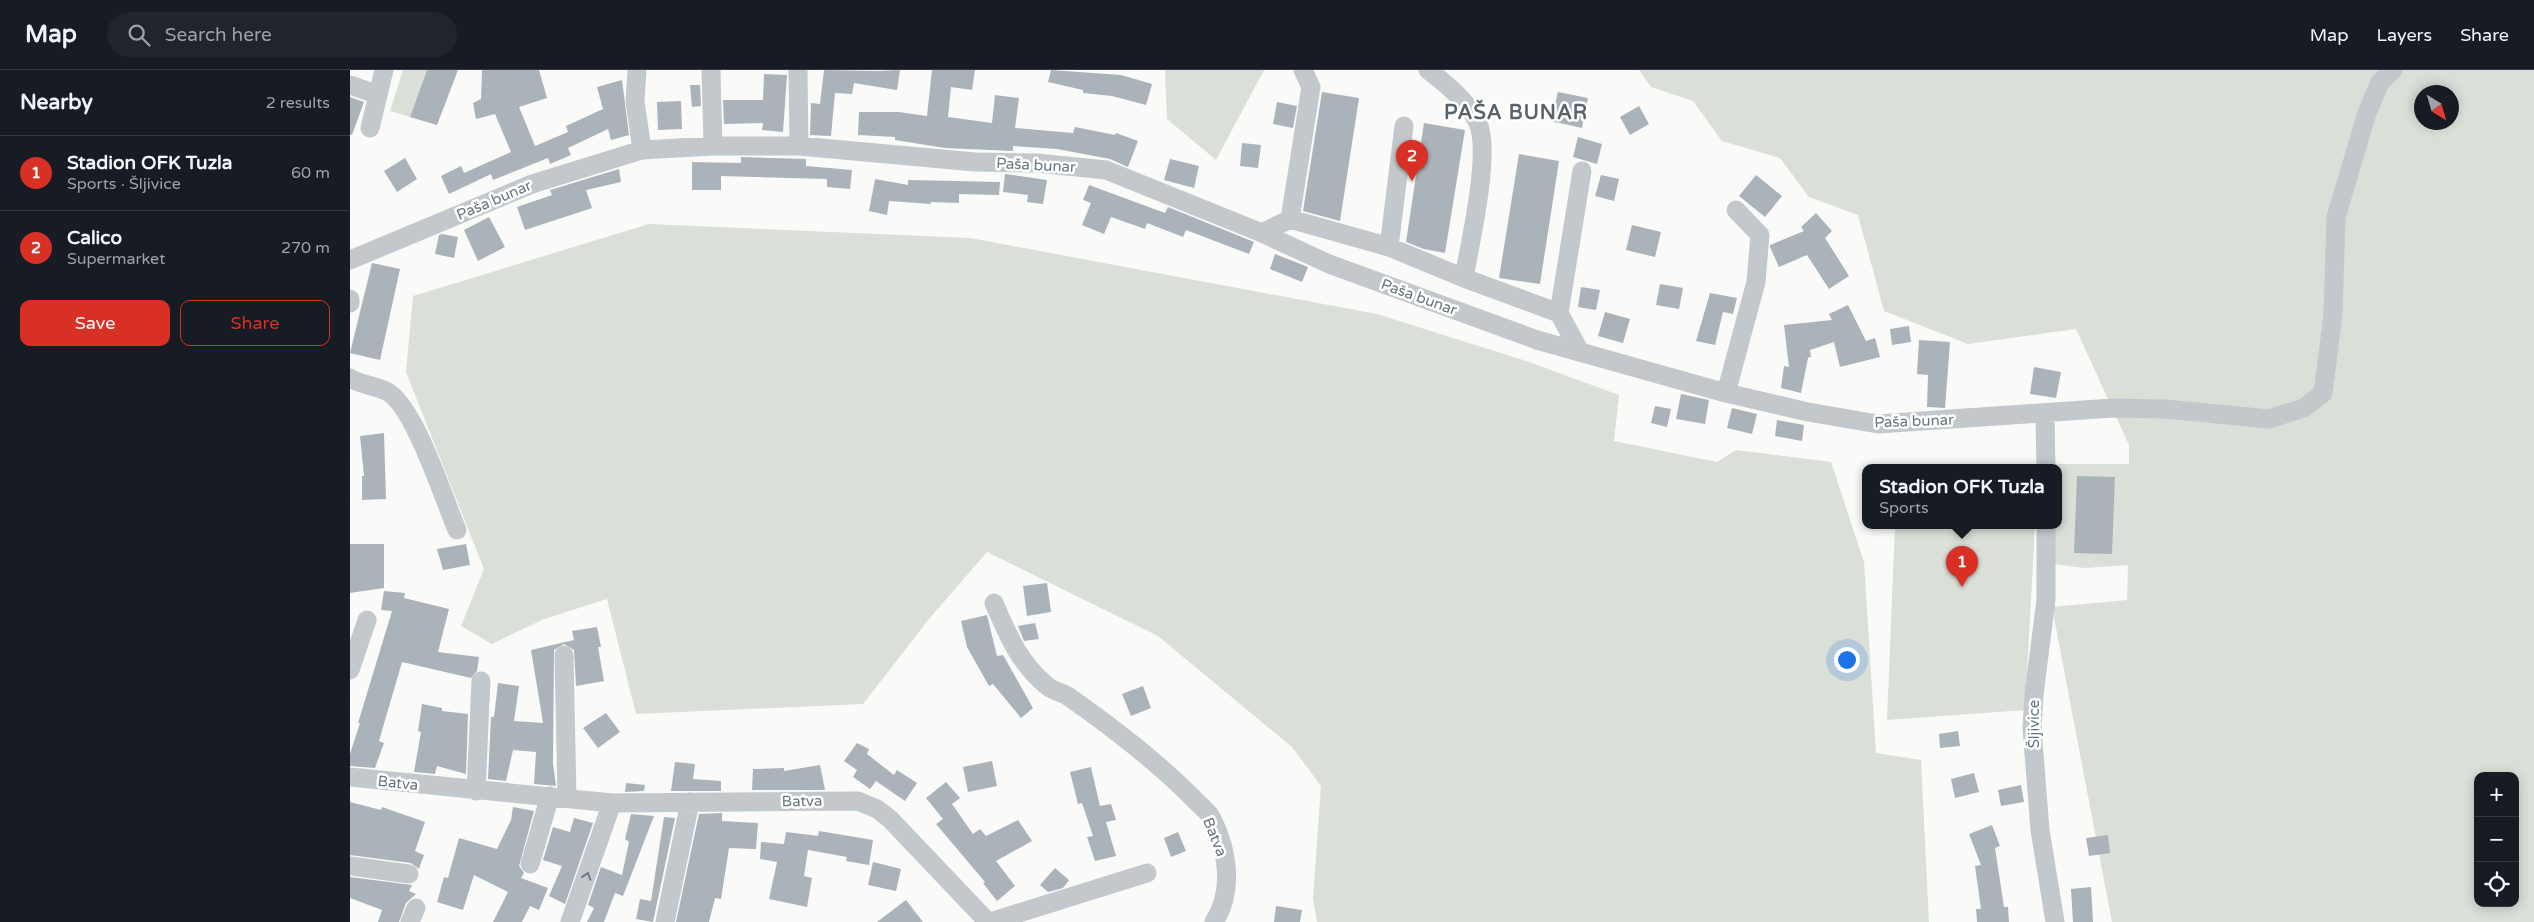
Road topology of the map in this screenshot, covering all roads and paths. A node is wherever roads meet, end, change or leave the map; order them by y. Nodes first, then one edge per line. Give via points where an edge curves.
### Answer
1 (384, 70) edge
2 (637, 70) edge
3 (711, 70) edge
4 (798, 70) edge
5 (1303, 70) edge
6 (1428, 70) edge
7 (2393, 70) edge
8 (1404, 126) dead end
9 (370, 128) dead end
10 (713, 146) junction
11 (798, 146) junction
12 (642, 150) junction
13 (1582, 171) dead end
14 (1736, 210) dead end
15 (1290, 219) junction
16 (1262, 233) junction
17 (1390, 247) junction
18 (350, 260) edge
19 (1464, 278) junction
20 (1559, 313) junction
21 (1580, 352) junction
22 (350, 378) edge
23 (1726, 393) junction
24 (2045, 414) junction
25 (2046, 464) edge
26 (2046, 529) edge
27 (457, 530) dead end
28 (994, 603) dead end
29 (367, 620) dead end
30 (564, 655) dead end
31 (350, 670) edge
32 (481, 681) dead end
33 (350, 777) edge
34 (476, 791) junction
35 (558, 797) junction
36 (690, 802) junction
37 (612, 803) junction
38 (530, 864) dead end
39 (350, 866) edge
40 (1147, 873) dead end
41 (409, 874) dead end
42 (570, 922) edge
43 (665, 922) edge
44 (989, 922) edge
45 (1214, 922) edge
46 (2054, 922) edge

1 - 9 street
2 - 12 street via 635,101
3 - 10 street
4 - 11 street
5 - 15 street via 1310,87
6 - 19 street via 1455,91 1478,123 1483,162
7 - 24 street, Paša bunar via 2380,82 2367,113 2336,217 2333,315 2322,393 2304,408 2269,419 2164,409 2113,408
8 - 17 street
10 - 11 street, Paša bunar
10 - 12 street, Paša bunar
11 - 16 street, Paša bunar via 1106,170
12 - 18 street, Paša bunar via 532,184
13 - 20 street
14 - 23 street via 1760,235 1756,282
15 - 16 street
15 - 17 street
16 - 21 street, Paša bunar via 1329,264 1537,340
17 - 19 street
19 - 20 street
20 - 21 street
21 - 23 street, Paša bunar
22 - 27 street via 362,385 387,391 411,417
23 - 24 street, Paša bunar via 1878,424
24 - 25 street
26 - 46 street, Šljivice via 2046,599 2032,728 2040,830 2052,891
28 - 45 street, Batva via 1016,652 1047,687 1068,696 1141,752 1176,781 1210,816 1222,845 1228,873 1222,910
29 - 31 street
30 - 35 street
32 - 34 street
33 - 34 street, Batva
34 - 35 street, Batva
35 - 37 street, Batva
35 - 38 street
36 - 37 street, Batva
36 - 43 street
36 - 44 street, Batva via 858,801 890,819
42 -> 37 street
39 - 41 street
40 - 44 street

